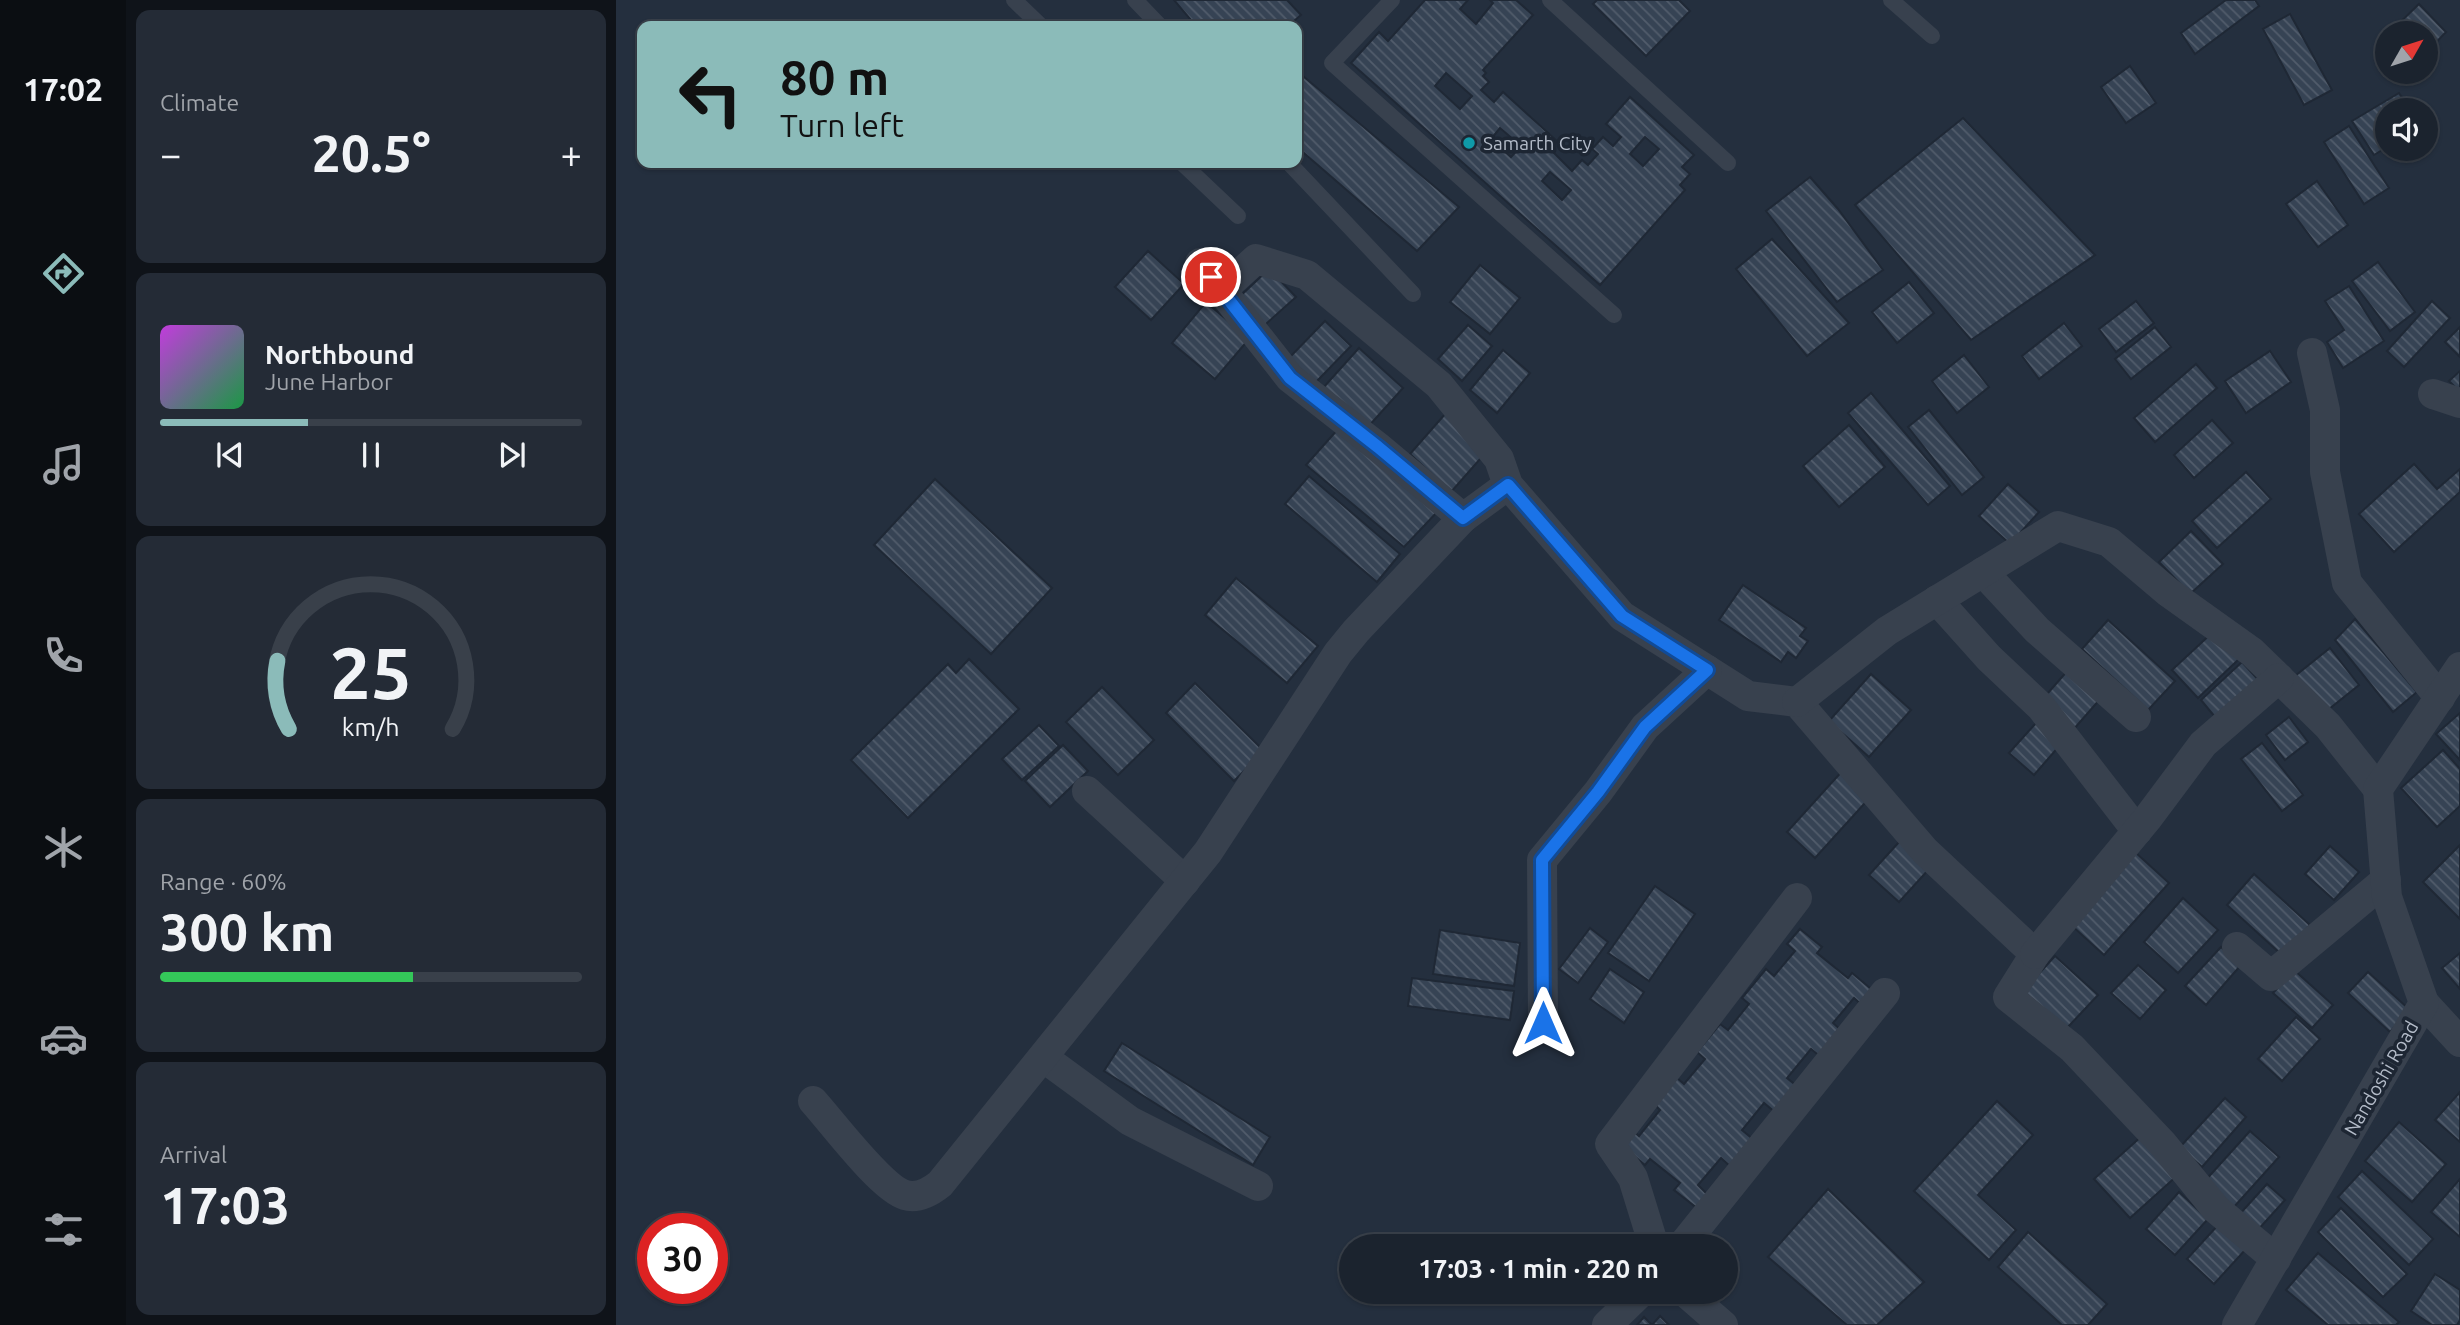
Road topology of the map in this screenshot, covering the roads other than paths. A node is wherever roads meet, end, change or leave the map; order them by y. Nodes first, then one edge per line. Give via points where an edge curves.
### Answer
1 (1014, 0) edge
2 (1135, 0) edge
3 (1392, 0) edge
4 (1550, 0) edge
5 (1891, 0) edge
6 (1036, 21) edge
7 (1155, 21) edge
8 (1932, 36) dead end
9 (1728, 163) dead end
10 (1187, 168) edge
11 (1294, 168) edge
12 (1238, 216) dead end
13 (1200, 263) dead end
14 (1221, 291) junction
15 (1413, 294) dead end
16 (1614, 314) dead end
17 (2312, 353) dead end
18 (1516, 494) junction
19 (1463, 518) junction
20 (1983, 572) junction
21 (1937, 600) junction
22 (2460, 667) edge
23 (1707, 670) junction
24 (2279, 678) junction
25 (2440, 698) junction
26 (1797, 702) junction
27 (2136, 717) dead end
28 (2378, 789) junction
29 (1087, 790) dead end
30 (2137, 831) junction
31 (2386, 880) junction
32 (1185, 881) junction
33 (1797, 898) dead end
34 (2237, 947) dead end
35 (2035, 954) junction
36 (1885, 993) dead end
37 (2424, 1003) junction
38 (1543, 1023) dead end
39 (2460, 1042) edge
40 (1044, 1058) junction
41 (813, 1101) dead end
42 (1258, 1186) dead end
43 (1650, 1234) edge
44 (1692, 1234) edge
45 (2276, 1259) junction
46 (1629, 1304) edge
47 (1699, 1304) edge
48 (1607, 1325) edge
49 (1723, 1325) edge
50 (2237, 1325) edge

1 - 6 lane
2 - 7 lane
3 - 16 lane via 1332,63
4 - 9 lane
5 - 8 lane
10 - 12 lane
11 - 15 lane
13 - 14 street
14 - 18 street via 1256,259 1307,275 1439,385 1499,458
14 - 19 street via 1290,378
17 - 25 street via 2325,410 2325,472 2347,583
18 - 19 street
18 - 23 street via 1622,616
19 - 32 street via 1338,653
20 - 21 street
20 - 24 street via 2058,526 2109,542
20 - 27 street via 2037,631
21 - 26 street via 1887,631
21 - 30 street via 2040,707
22 - 25 street
23 - 26 street via 1748,696
23 - 38 street via 1645,727 1542,860
24 - 28 street via 2328,726
24 - 30 street via 2203,744
25 - 28 street
26 - 35 street via 1925,851
28 - 31 street, Nandoshi Road
29 - 32 street
30 - 35 street
31 - 34 street via 2271,976
31 - 37 street, Nandoshi Road via 2387,897
32 - 40 street
33 - 43 street via 1610,1144 1633,1178
35 - 45 street via 2008,997 2072,1048 2162,1143 2216,1209
36 - 44 street
37 - 39 street
37 - 45 street, Nandoshi Road
40 - 41 street via 940,1184 918,1196 905,1195 881,1178
40 - 42 street via 1130,1121
45 - 50 street, Nandoshi Road
46 - 48 street
47 - 49 street

